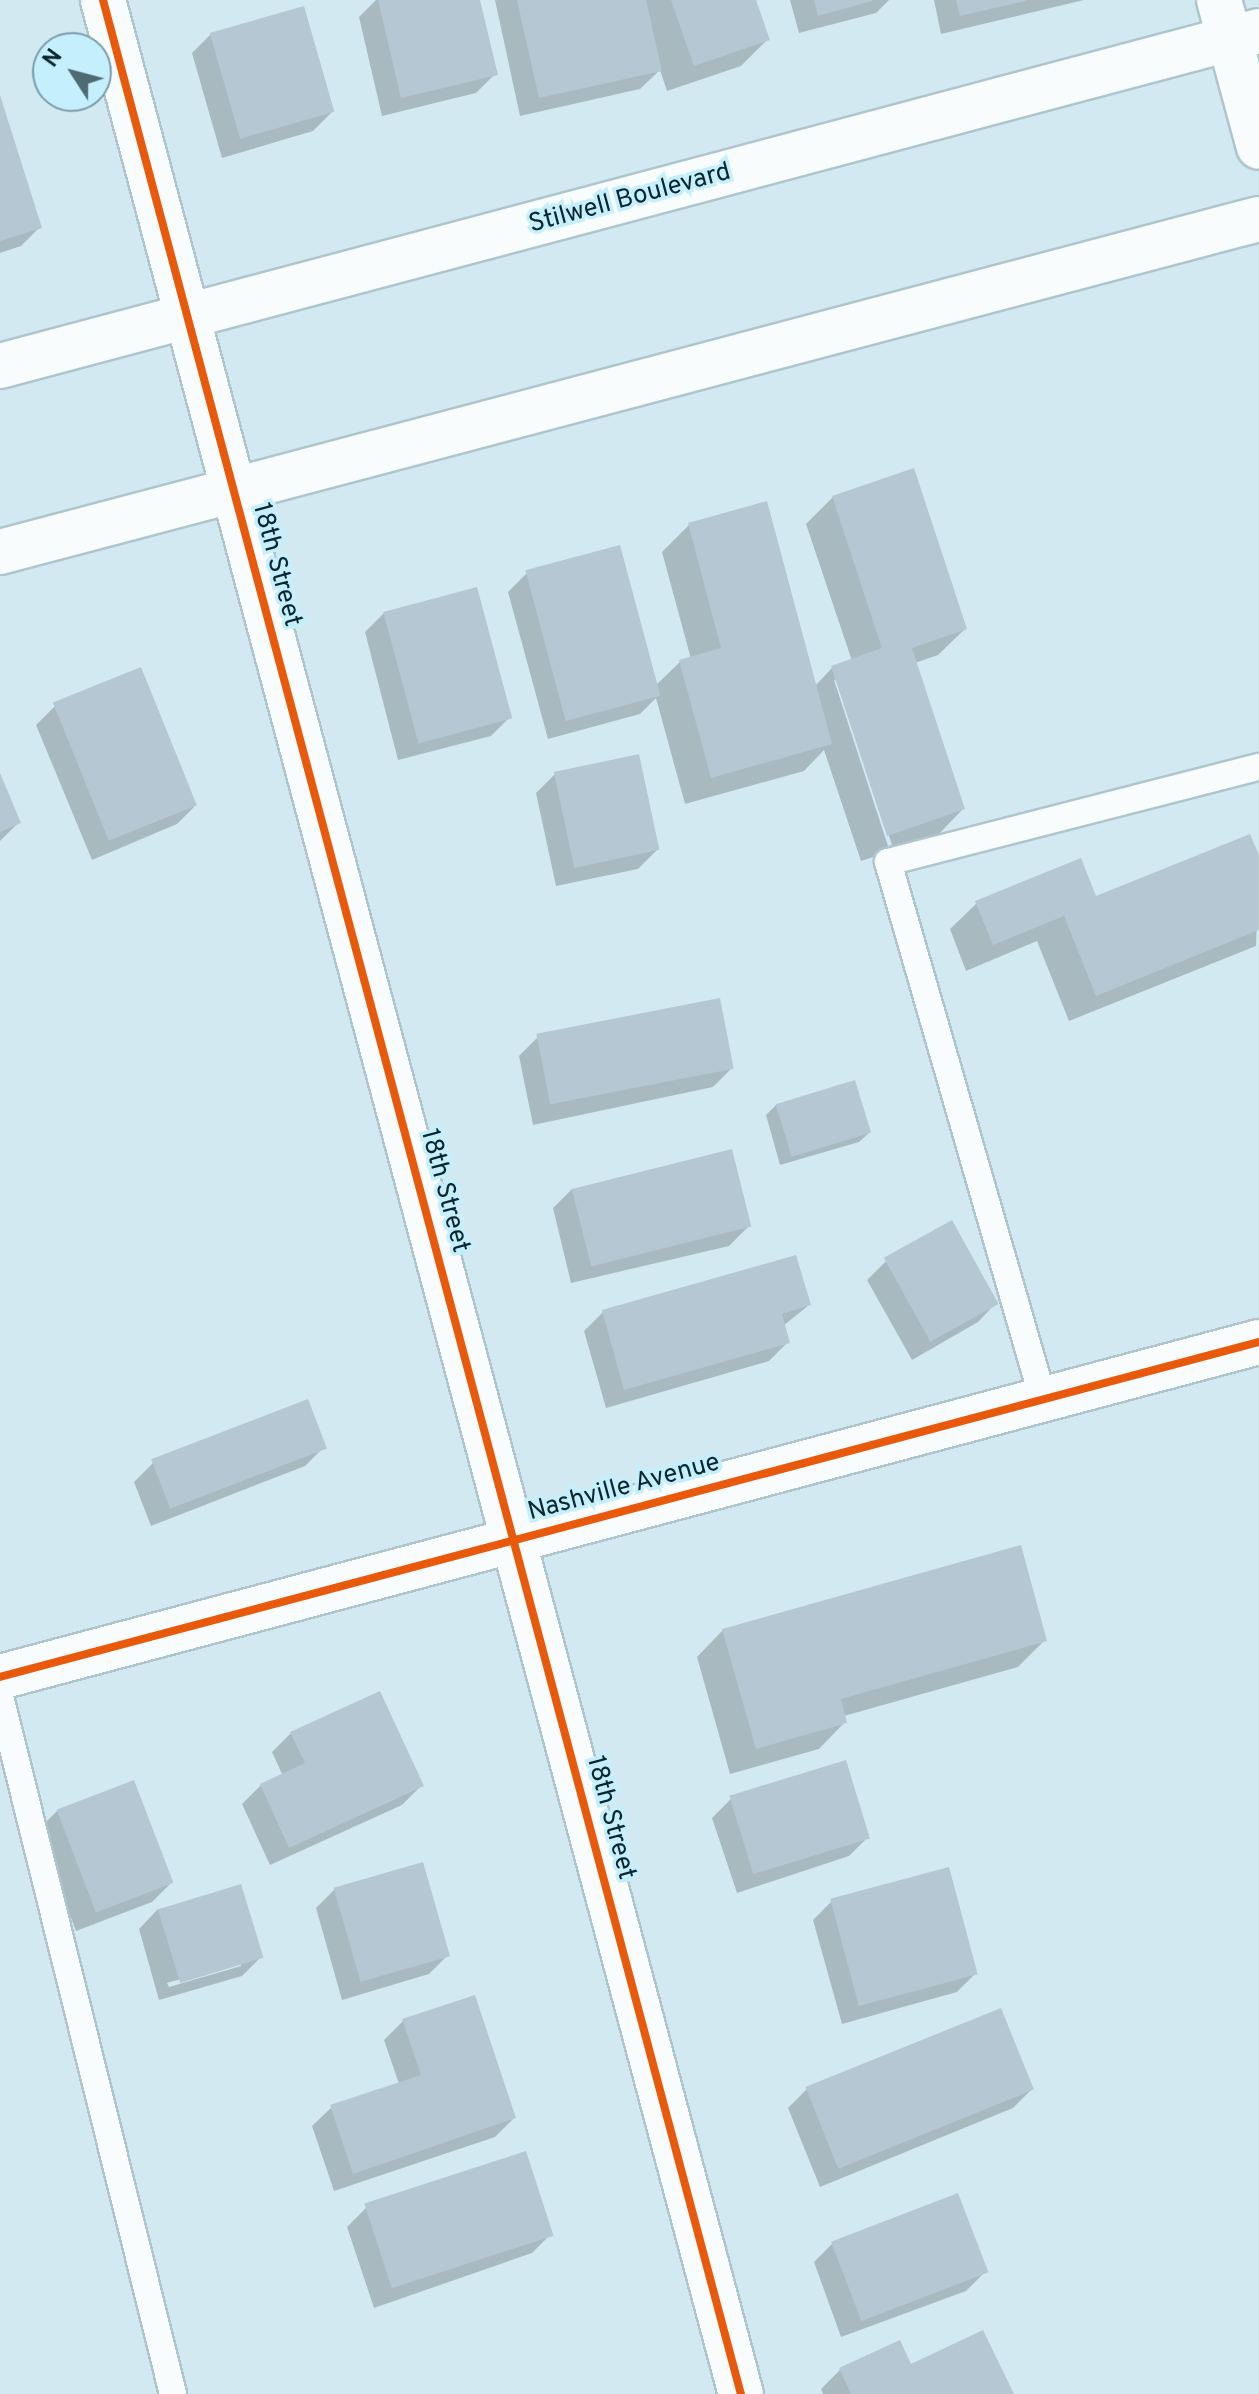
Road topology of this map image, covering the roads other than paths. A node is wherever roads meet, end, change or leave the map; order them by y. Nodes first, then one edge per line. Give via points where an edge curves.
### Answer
1 (103, 0) edge
2 (1236, 24) edge
3 (1259, 147) edge
4 (1259, 219) edge
5 (188, 316) junction
6 (0, 366) edge
7 (235, 491) junction
8 (0, 552) edge
9 (1259, 767) edge
10 (1259, 1342) edge
11 (1043, 1399) junction
12 (516, 1537) junction
13 (0, 1677) edge
14 (0, 1696) edge
15 (173, 2394) edge
16 (741, 2394) edge

1 - 5 street, 18th Street
2 - 3 street
2 - 5 street, Stilwell Boulevard
4 - 7 street
5 - 6 street, Stilwell Boulevard
5 - 7 street, 18th Street
7 - 8 street
7 - 12 street, 18th Street
9 - 11 lane via 888,862
10 - 11 street, Nashville Avenue
11 - 12 street, Nashville Avenue
12 - 13 street, Nashville Avenue
12 - 16 street, 18th Street
14 - 15 lane

